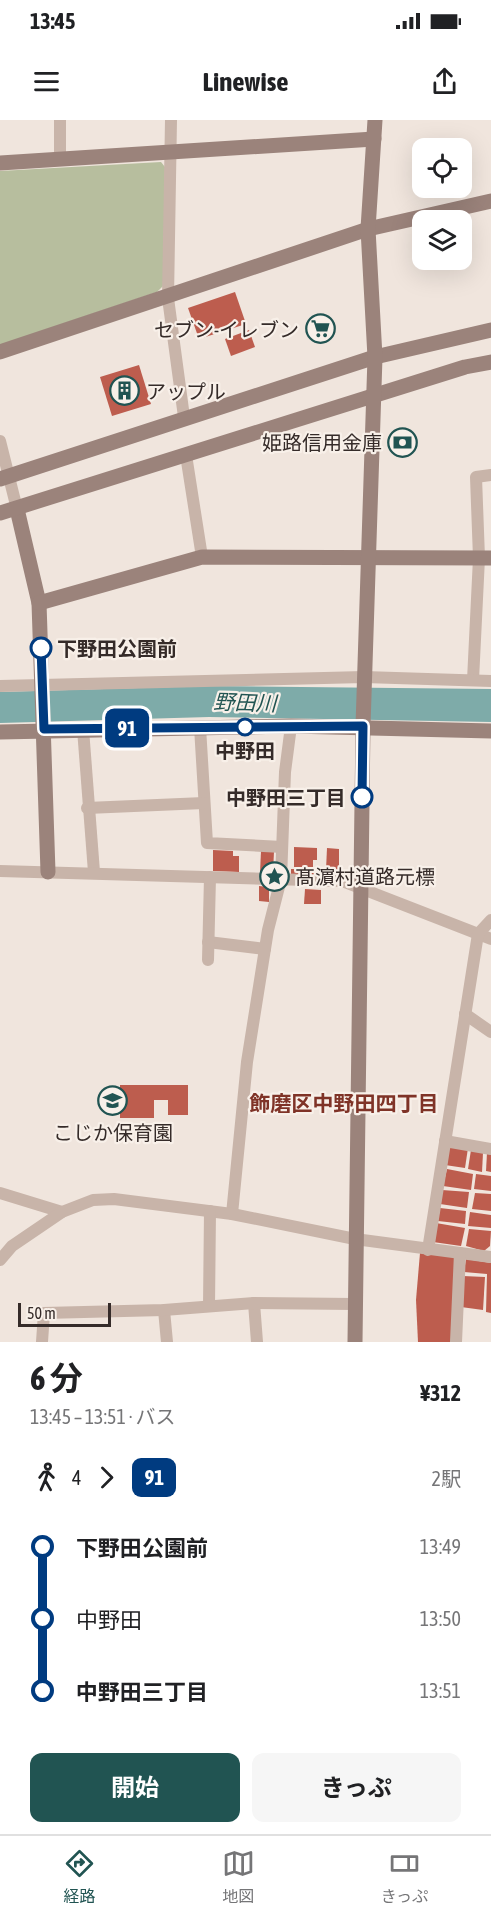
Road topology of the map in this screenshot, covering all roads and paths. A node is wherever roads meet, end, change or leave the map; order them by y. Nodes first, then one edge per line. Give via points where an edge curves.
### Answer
1 (60, 120) edge
2 (171, 120) edge
3 (375, 120) edge
4 (374, 139) junction
5 (171, 152) junction
6 (60, 158) junction
7 (0, 163) edge
8 (491, 201) edge
9 (369, 229) junction
10 (168, 298) junction
11 (491, 330) edge
12 (0, 352) edge
13 (375, 357) junction
14 (491, 362) edge
15 (373, 396) junction
16 (184, 417) junction
17 (0, 441) edge
18 (186, 455) junction
19 (491, 475) edge
20 (5, 478) edge
21 (17, 509) junction
22 (0, 513) edge
23 (202, 557) junction
24 (485, 558) edge
25 (368, 559) junction
26 (39, 603) junction
27 (364, 677) junction
28 (473, 680) junction
29 (491, 681) edge
30 (42, 684) junction
31 (0, 686) edge
32 (291, 726) junction
33 (363, 726) junction
34 (200, 727) junction
35 (44, 729) junction
36 (83, 729) junction
37 (491, 731) edge
38 (0, 732) edge
39 (204, 803) junction
40 (87, 808) junction
41 (282, 847) junction
42 (0, 871) edge
43 (48, 872) junction
44 (94, 872) junction
45 (210, 877) junction
46 (280, 879) junction
47 (360, 889) junction
48 (491, 920) edge
49 (478, 934) junction
50 (491, 939) edge
51 (208, 942) junction
52 (265, 949) junction
53 (208, 960) dead end
54 (465, 1014) junction
55 (491, 1032) edge
56 (445, 1141) junction
57 (491, 1149) edge
58 (0, 1193) edge
59 (210, 1211) junction
60 (62, 1212) junction
61 (232, 1214) junction
62 (355, 1239) junction
63 (428, 1250) junction
64 (460, 1253) junction
65 (491, 1257) edge
66 (0, 1260) edge
67 (254, 1304) junction
68 (354, 1304) junction
69 (209, 1306) junction
70 (164, 1310) junction
71 (42, 1342) edge
72 (167, 1342) edge
73 (257, 1342) edge
74 (355, 1342) edge
75 (456, 1342) edge

1 - 6 street
2 - 5 street
3 - 4 street
4 - 5 street
4 - 9 street
5 - 6 street
5 - 10 street
6 - 7 street
8 - 9 street
9 - 10 street
9 - 13 street
10 - 12 street
10 - 16 street
11 - 13 street
13 - 15 street
13 - 16 street
14 - 15 street
15 - 18 street
15 - 25 street
16 - 20 street
17 - 20 street
18 - 21 street
18 - 23 street
19 - 24 street via 476,477
20 - 21 street
21 - 22 street
21 - 26 street
23 - 25 street
23 - 26 street
24 - 25 street
24 - 28 street
25 - 27 street
26 - 30 street
27 - 28 street
27 - 30 street
27 - 33 street
28 - 29 street
30 - 31 street
30 - 35 street
32 - 33 street
32 - 34 street
32 - 41 street
33 - 37 street
33 - 47 street
34 - 36 street
34 - 39 street
35 - 36 street
35 - 38 street
35 - 43 street
36 - 40 street
39 - 40 street
39 - 41 street via 207,843
40 - 44 street
41 - 46 street
42 - 43 street
43 - 44 street
44 - 45 street
45 - 46 street
45 - 51 street
46 - 47 street via 342,881
46 - 52 street
47 - 49 street
47 - 62 street
48 - 49 street
49 - 50 street
49 - 54 street
51 - 52 street
51 - 53 street
52 - 61 street via 247,1062
54 - 55 street
54 - 56 street
56 - 57 street
56 - 63 street
58 - 60 street
59 - 60 street via 114,1199 93,1200
59 - 61 street
59 - 69 street
60 - 66 street via 12,1246
61 - 62 street
62 - 63 street
62 - 68 street
63 - 64 street
64 - 65 street
64 - 75 street
67 - 68 street
67 - 69 street
67 - 73 street
68 - 74 street
69 - 70 street
70 - 71 street via 44,1313
70 - 72 street

